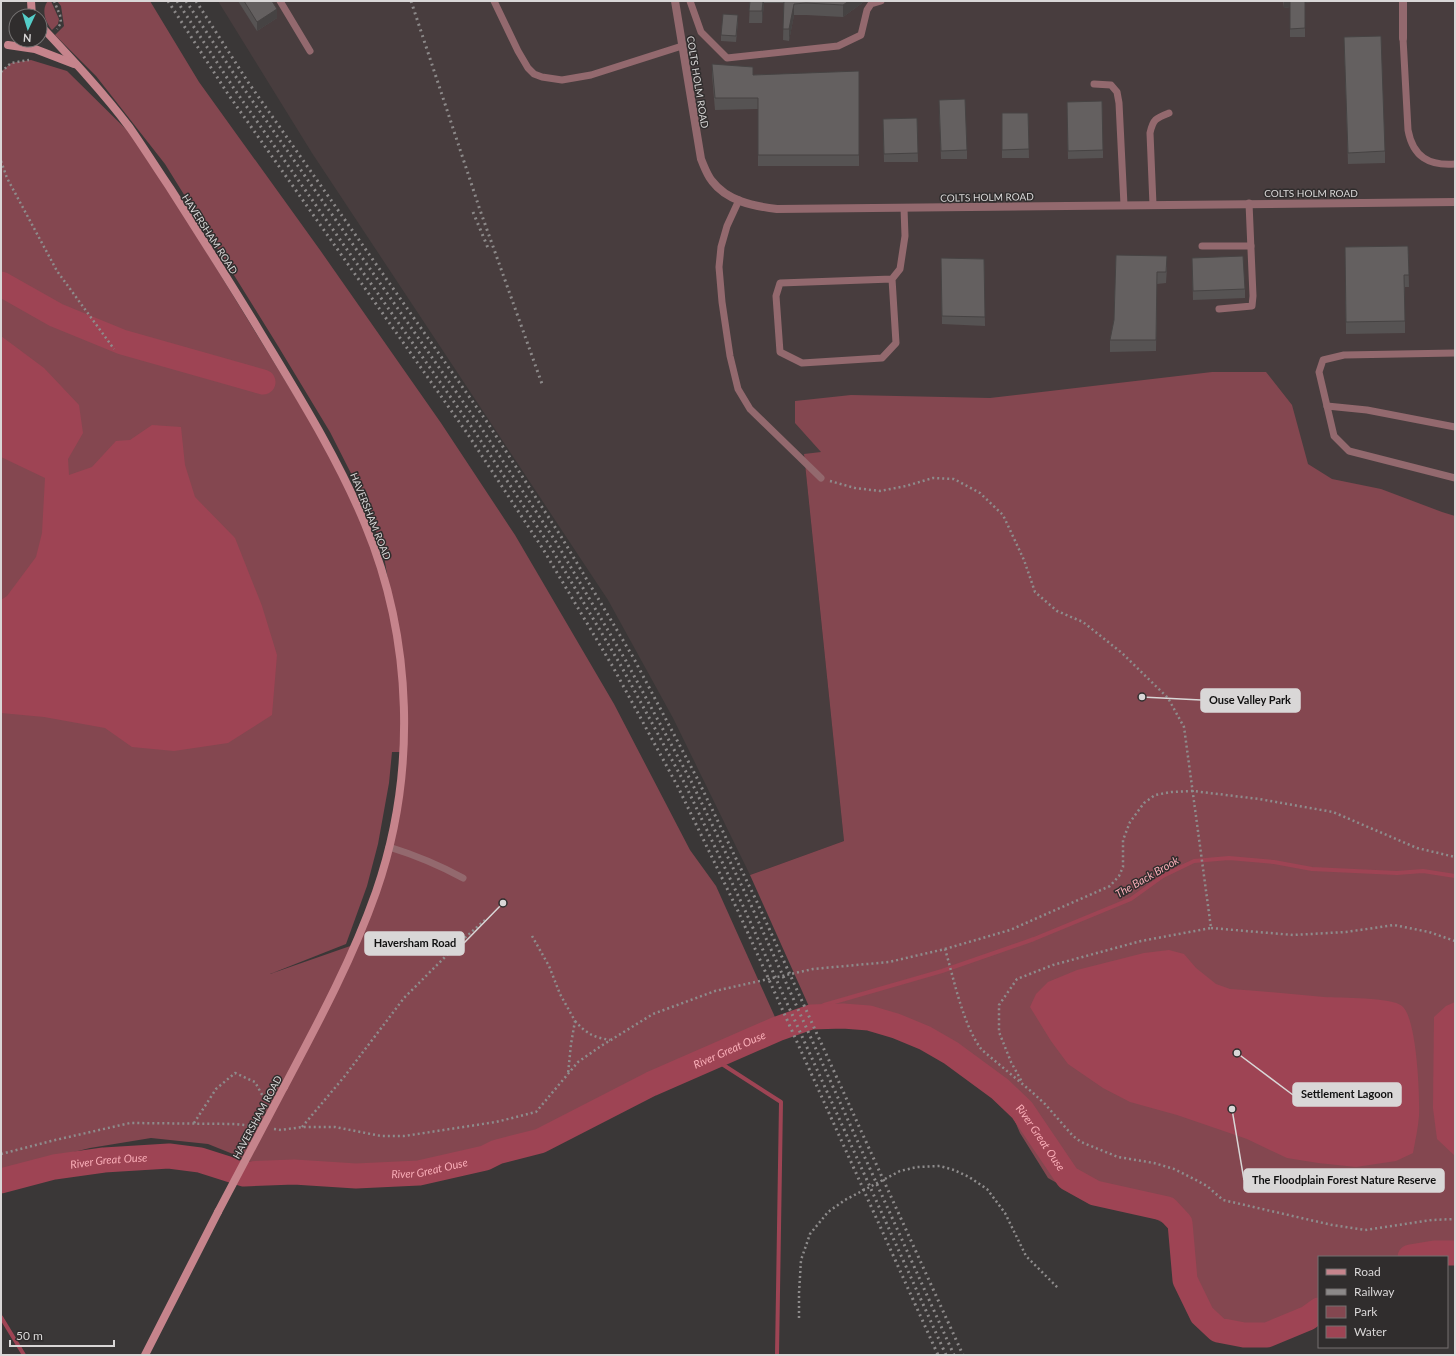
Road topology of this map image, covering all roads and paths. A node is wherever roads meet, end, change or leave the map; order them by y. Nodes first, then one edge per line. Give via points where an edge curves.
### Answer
1 (280, 1) edge
2 (494, 1) edge
3 (675, 1) edge
4 (690, 1) edge
5 (881, 1) edge
6 (1402, 1) edge
7 (48, 34) edge
8 (1403, 38) joint
9 (4, 46) edge
10 (682, 46) junction
11 (310, 51) dead end
12 (31, 60) dead end
13 (77, 65) junction
14 (1, 72) edge
15 (1094, 84) dead end
16 (1169, 113) dead end
17 (1, 161) edge
18 (1455, 164) edge
19 (739, 200) junction
20 (1455, 202) edge
21 (1249, 203) junction
22 (1152, 204) junction
23 (1124, 205) junction
24 (904, 208) junction
25 (1202, 246) dead end
26 (1251, 246) junction
27 (892, 279) junction
28 (1219, 309) dead end
29 (114, 349) dead end
30 (1455, 353) edge
31 (1327, 406) junction
32 (1455, 427) edge
33 (821, 478) joint
34 (1455, 478) edge
35 (1192, 791) junction
36 (389, 847) junction
37 (1455, 857) edge
38 (463, 878) dead end
39 (485, 920) dead end
40 (1211, 928) junction
41 (532, 936) dead end
42 (1455, 941) edge
43 (946, 951) junction
44 (575, 1021) junction
45 (610, 1040) junction
46 (568, 1074) junction
47 (1022, 1084) junction
48 (271, 1110) junction
49 (536, 1112) dead end
50 (193, 1124) dead end
51 (302, 1127) dead end
52 (1455, 1219) edge
53 (1059, 1288) dead end
54 (799, 1318) dead end
55 (145, 1355) edge

1 - 11 lane
2 - 10 lane via 528,68 542,77 562,80 592,76
3 - 10 street, COLTS HOLM ROAD
4 - 5 lane via 701,32 728,58 838,46 861,35 867,10 871,4
6 - 8 street
7 - 13 street, HAVERSHAM ROAD
8 - 18 lane via 1408,130 1411,143 1419,154 1433,163
9 - 13 street via 39,50
10 - 19 street, COLTS HOLM ROAD via 701,159 712,181 725,194
12 - 14 path via 10,63
13 - 36 street, HAVERSHAM ROAD via 131,129 215,258 344,475 366,525 384,575 403,679 404,735 401,784
15 - 23 lane via 1111,85 1117,92
16 - 22 lane via 1158,117 1152,123 1150,133
17 - 29 path via 7,178 57,271
19 - 24 street, COLTS HOLM ROAD via 753,206 777,209
19 - 33 lane via 721,247 720,267 722,302 738,389 750,409
20 - 21 street, COLTS HOLM ROAD
21 - 22 street, COLTS HOLM ROAD
21 - 26 lane
22 - 23 street, COLTS HOLM ROAD
23 - 24 street, COLTS HOLM ROAD
24 - 27 lane via 905,236 900,268
25 - 26 lane
26 - 28 lane via 1252,306
27 - 27 lane via 780,283 776,296 780,352 802,363 882,358 896,343
30 - 31 lane via 1344,355 1323,360 1319,372
31 - 32 lane via 1367,410
31 - 34 lane via 1334,436 1348,451
33 - 35 path via 855,488 880,491 933,478 954,479 980,493 1002,515 1024,560 1035,592 1057,611 1083,622 1122,653 1168,698 1184,727
35 - 37 path via 1333,812 1417,848
35 - 40 path
35 - 43 path via 1155,795 1144,803 1130,822 1123,840 1122,867 1119,876 1110,886 1010,930
36 - 38 lane via 440,865
36 - 48 street, HAVERSHAM ROAD, bridge via 356,944 330,1000
39 - 51 path via 404,998
40 - 42 path via 1293,935 1346,932 1394,925 1429,932
40 - 47 path via 1141,941 1053,965 1017,979 999,1005 999,1032
41 - 44 path
43 - 45 path via 889,962 813,969 715,991 653,1014
43 - 47 path via 976,1043
44 - 45 path via 585,1032
44 - 46 path
45 - 46 path via 578,1062
46 - 49 path
47 - 52 path via 1081,1142 1118,1157 1154,1163 1174,1170 1207,1186 1223,1200 1365,1230
48 - 50 path via 255,1082 235,1073 216,1089
48 - 55 street, HAVERSHAM ROAD, bridge
53 - 54 path via 1026,1256 1005,1213 987,1189 954,1170 940,1166 917,1167 900,1172 846,1200 828,1212 810,1234 801,1260

